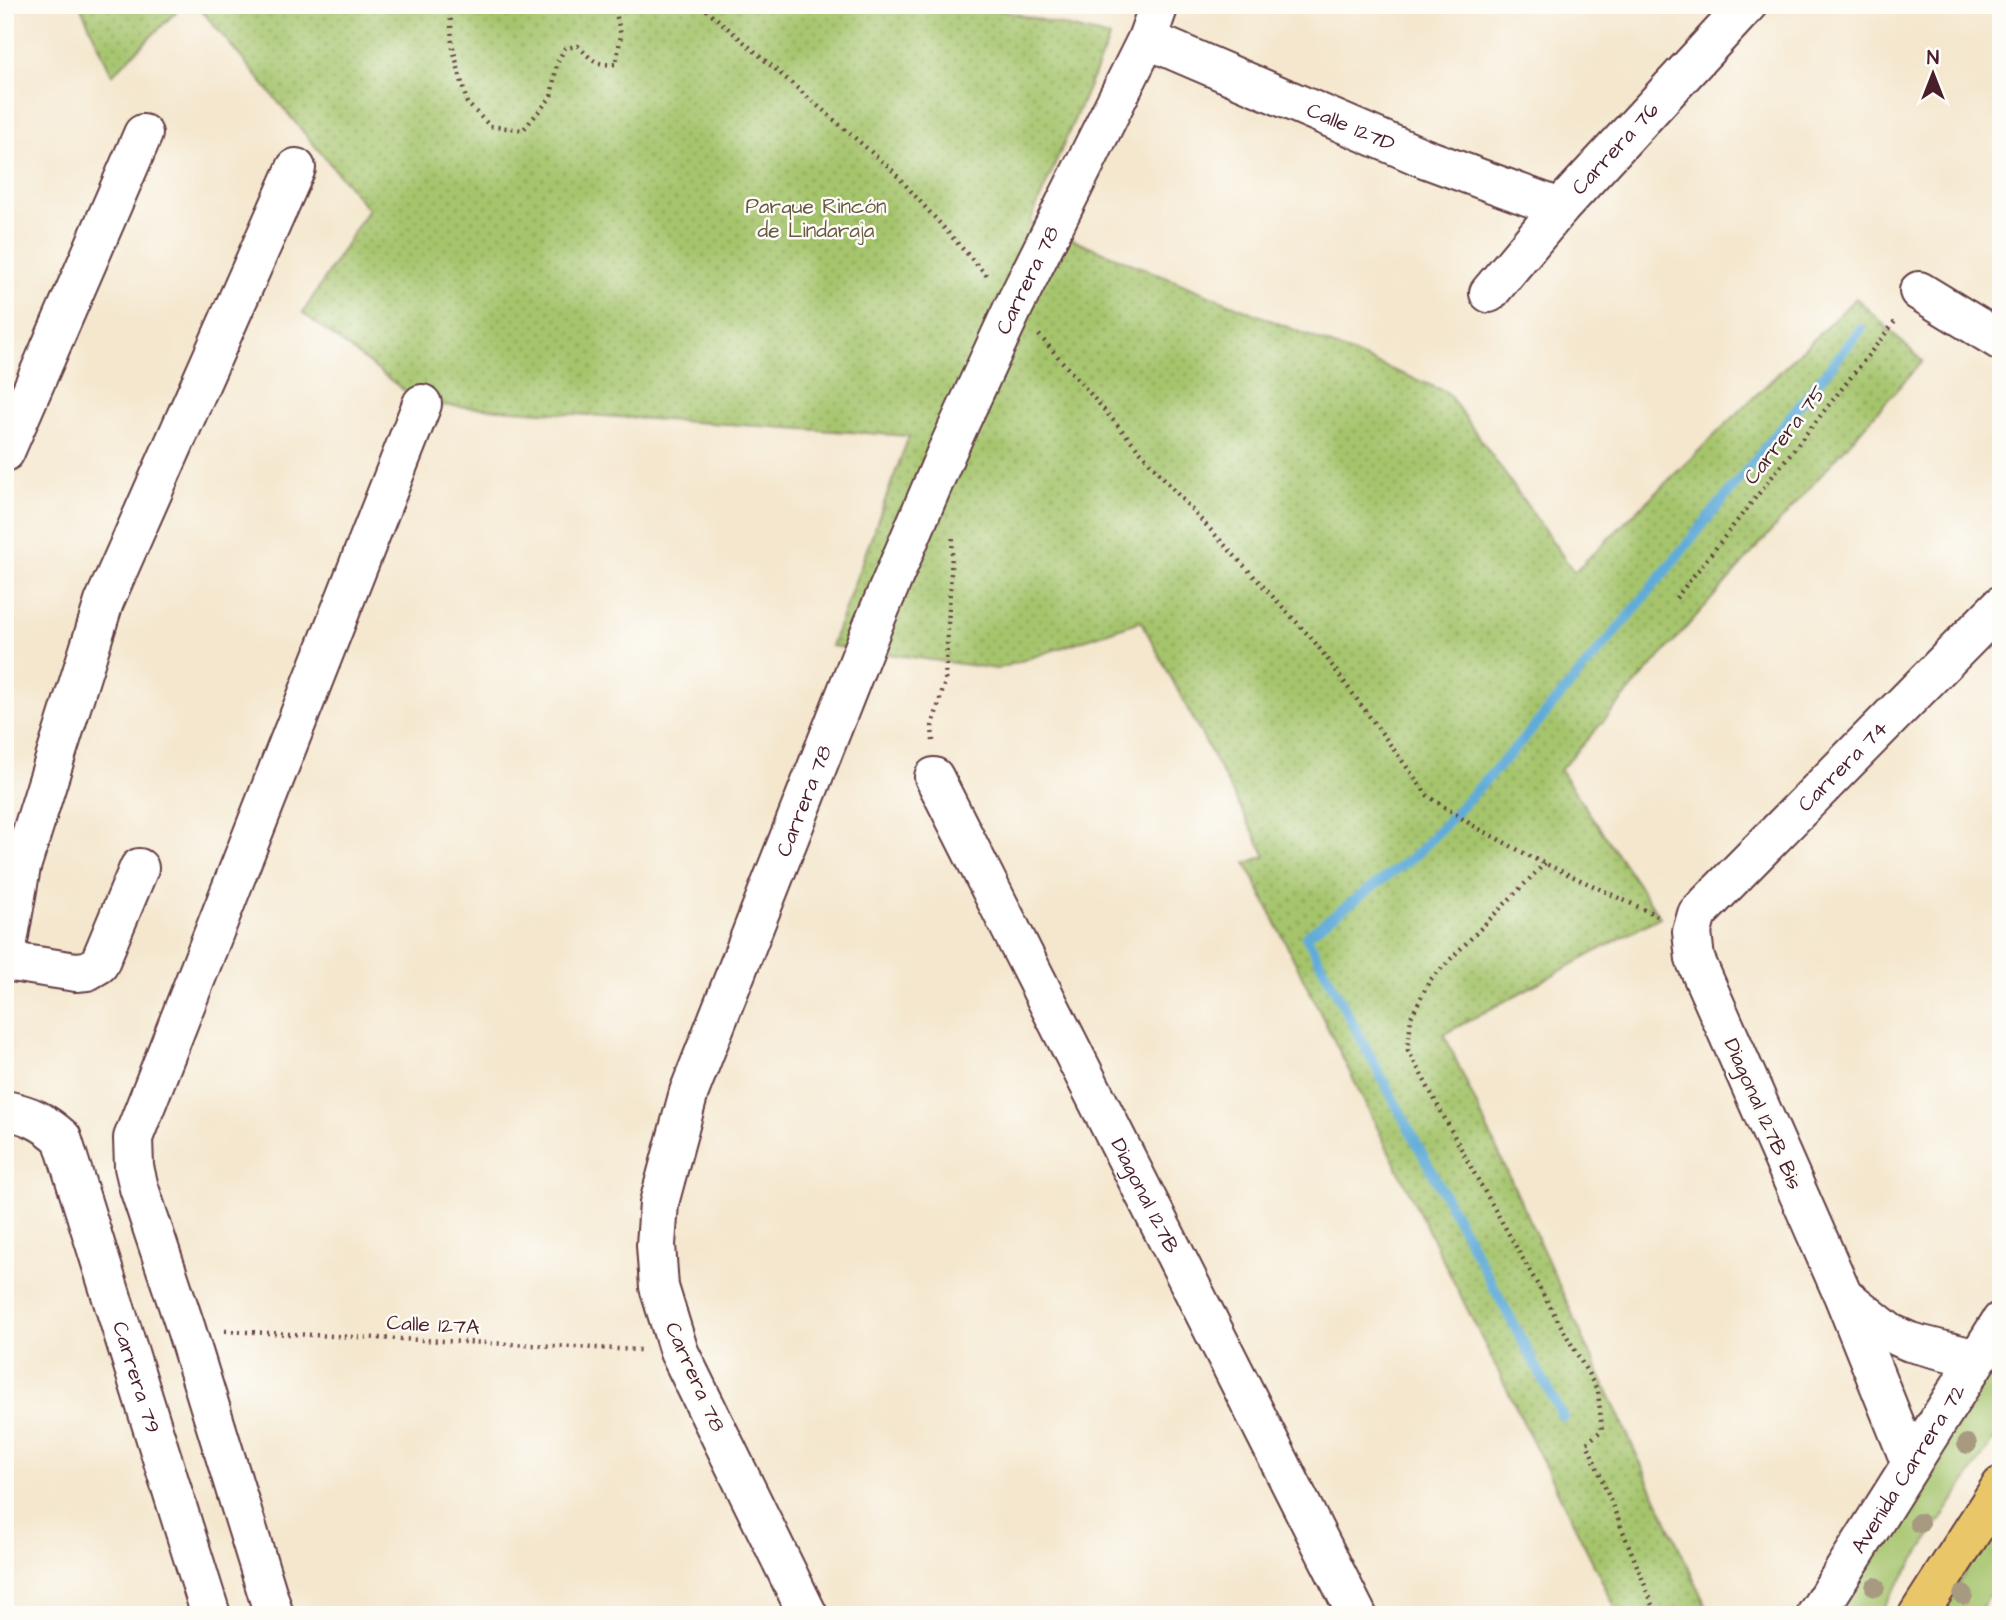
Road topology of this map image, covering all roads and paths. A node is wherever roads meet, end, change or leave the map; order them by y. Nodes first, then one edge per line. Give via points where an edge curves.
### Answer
1 (450, 5) edge
2 (614, 5) edge
3 (701, 5) edge
4 (1747, 5) edge
5 (1153, 22) edge
6 (143, 134) dead end
7 (296, 167) dead end
8 (1560, 208) junction
9 (1919, 292) joint
10 (1489, 293) dead end
11 (1014, 306) junction
12 (2001, 341) edge
13 (422, 404) dead end
14 (5, 452) edge
15 (953, 529) dead end
16 (1676, 598) dead end
17 (2001, 605) edge
18 (934, 777) joint
19 (13, 862) edge
20 (1545, 863) junction
21 (139, 867) dead end
22 (1692, 932) junction
23 (5, 960) edge
24 (5, 1110) edge
25 (1843, 1295) junction
26 (2001, 1321) edge
27 (186, 1329) junction
28 (679, 1352) junction
29 (1977, 1359) junction
30 (1911, 1464) junction
31 (2001, 1486) edge
32 (211, 1615) edge
33 (274, 1615) edge
34 (808, 1615) edge
35 (1357, 1615) edge
36 (1657, 1615) edge
37 (1816, 1615) edge
38 (1918, 1615) edge

1 - 2 path via 452,44 467,103 490,126 523,130 551,97 557,63 565,48 578,47 602,65 616,64 621,35
3 - 11 path via 892,170
4 - 8 street, Carrera 76
5 - 8 street, Calle 127D via 1424,158
5 - 11 street, Carrera 78
6 - 14 street
7 - 19 street via 104,602
8 - 10 street, Carrera 76
9 - 12 street
9 - 16 path, Carrera 75
11 - 20 path via 1180,498 1314,641 1428,796
11 - 28 street, Carrera 78 via 873,625 689,1092 659,1203 656,1245 659,1286
13 - 27 street via 134,1138 139,1188
15 - 18 path via 945,682 932,727
17 - 22 street, Carrera 74 via 1698,914
18 - 35 street, Diagonal 127B
19 - 23 street
20 - 22 path
20 - 36 path via 1430,980 1411,1017 1409,1050 1598,1391 1602,1430 1587,1443
21 - 23 street via 99,964 76,972
22 - 25 street, Diagonal 127B Bis via 1695,960
24 - 32 street, Carrera 79 via 27,1114 62,1138
25 - 29 street via 1889,1333
25 - 30 street, Diagonal 127B Bis
26 - 29 street, Avenida Carrera 72
27 - 28 path, Calle 127A
27 - 33 street
28 - 34 street, Carrera 78
29 - 30 street, Avenida Carrera 72
30 - 37 street, Avenida Carrera 72
31 - 38 highway

